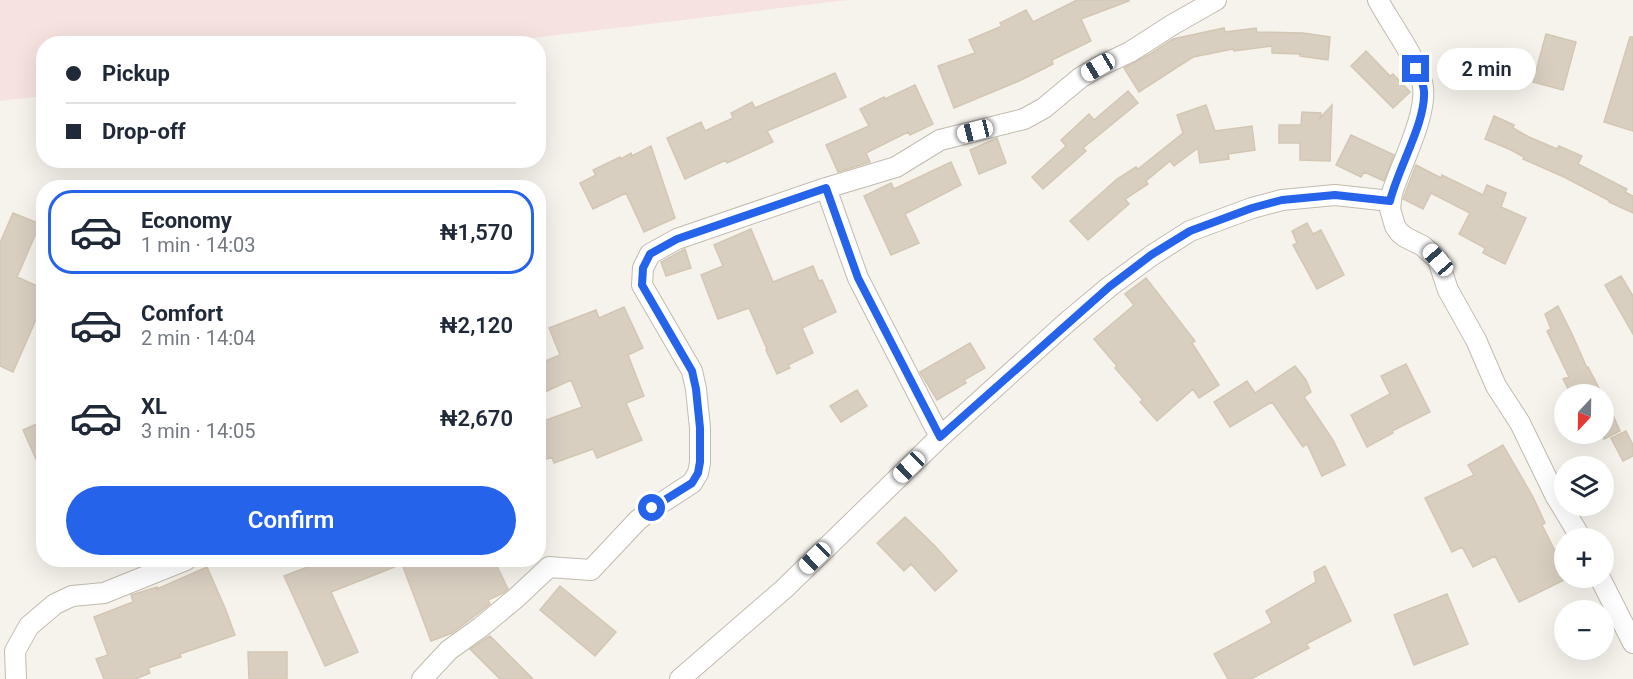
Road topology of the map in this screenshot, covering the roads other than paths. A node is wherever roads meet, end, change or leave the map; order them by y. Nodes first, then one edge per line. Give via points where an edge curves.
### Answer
1 (1216, 0) edge
2 (1378, 0) edge
3 (826, 188) junction
4 (1390, 201) junction
5 (940, 437) junction
6 (1575, 528) edge
7 (169, 567) edge
8 (1605, 588) edge
9 (1633, 643) edge
10 (16, 679) edge
11 (422, 679) edge
12 (680, 679) edge

1 - 3 street via 1080,78 1044,108 1024,118 940,140 896,167
2 - 4 street via 1405,44 1424,88 1422,112
3 - 5 street via 858,278
3 - 11 street via 677,239 650,254 643,268 642,285 692,371 696,389 700,428 698,473 692,483 638,520 591,570 549,567 482,627 449,650
4 - 5 street via 1335,195 1282,200 1190,231 1109,287
4 - 6 street via 1391,218 1399,232 1438,260 1448,290 1496,386
5 - 12 street via 784,589
7 - 10 street via 104,593 72,596 55,604 28,626 15,651
8 - 9 street

